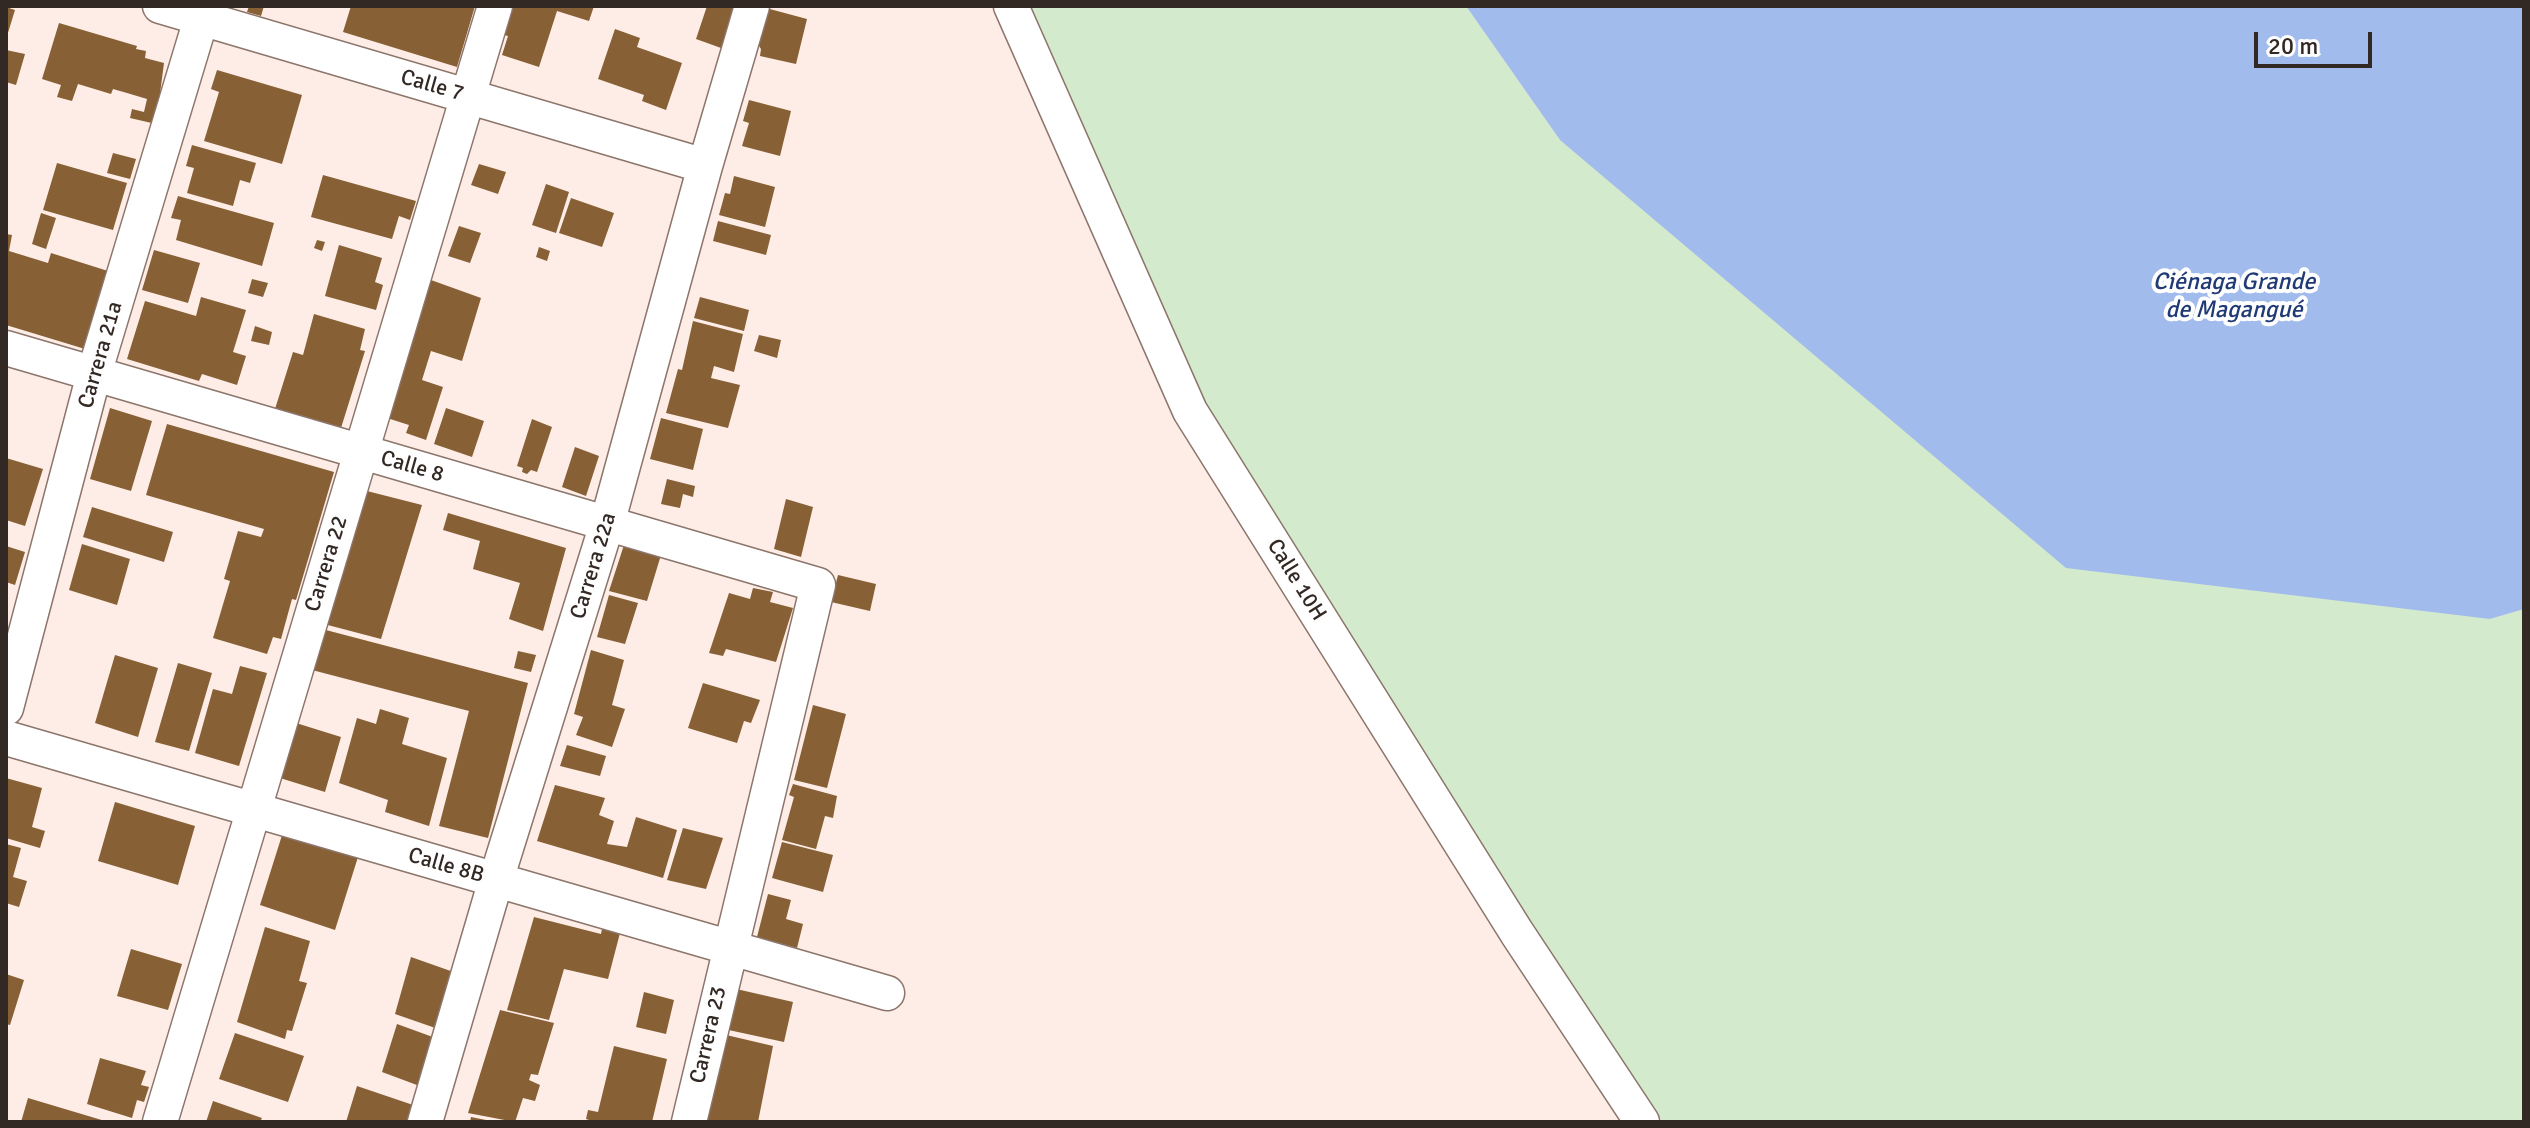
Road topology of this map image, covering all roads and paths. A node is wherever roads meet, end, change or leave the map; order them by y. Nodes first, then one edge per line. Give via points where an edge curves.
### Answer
1 (160, 6) edge
2 (495, 6) edge
3 (752, 6) edge
4 (1011, 6) edge
5 (203, 12) edge
6 (468, 96) junction
7 (705, 166) junction
8 (6, 348) edge
9 (94, 374) junction
10 (361, 452) junction
11 (607, 524) junction
12 (6, 708) edge
13 (6, 738) edge
14 (253, 810) junction
15 (496, 880) junction
16 (729, 948) junction
17 (887, 993) dead end
18 (160, 1122) edge
19 (425, 1122) edge
20 (689, 1122) edge
21 (1642, 1122) edge

1 - 5 street, Calle 7
2 - 6 street, Carrera 22
3 - 7 street, Carrera 22a
4 - 21 street, Calle 10H via 1190,411 1517,933
5 - 6 street, Calle 7
5 - 9 street, Carrera 21a
6 - 7 street, Calle 7
6 - 10 street, Carrera 22
7 - 11 street, Carrera 22a
8 - 9 street, Calle 8
9 - 10 street, Calle 8
9 - 12 street, Carrera 21a
10 - 11 street, Calle 8
10 - 14 street, Carrera 22
11 - 15 street, Carrera 22a
11 - 16 street, Calle 8 via 818,585
13 - 14 street, Calle 8B
14 - 15 street, Calle 8B
14 - 18 street, Carrera 22
15 - 16 street, Calle 8B
15 - 19 street, Carrera 22a
16 - 17 street, Calle 8B
16 - 20 street, Carrera 23

